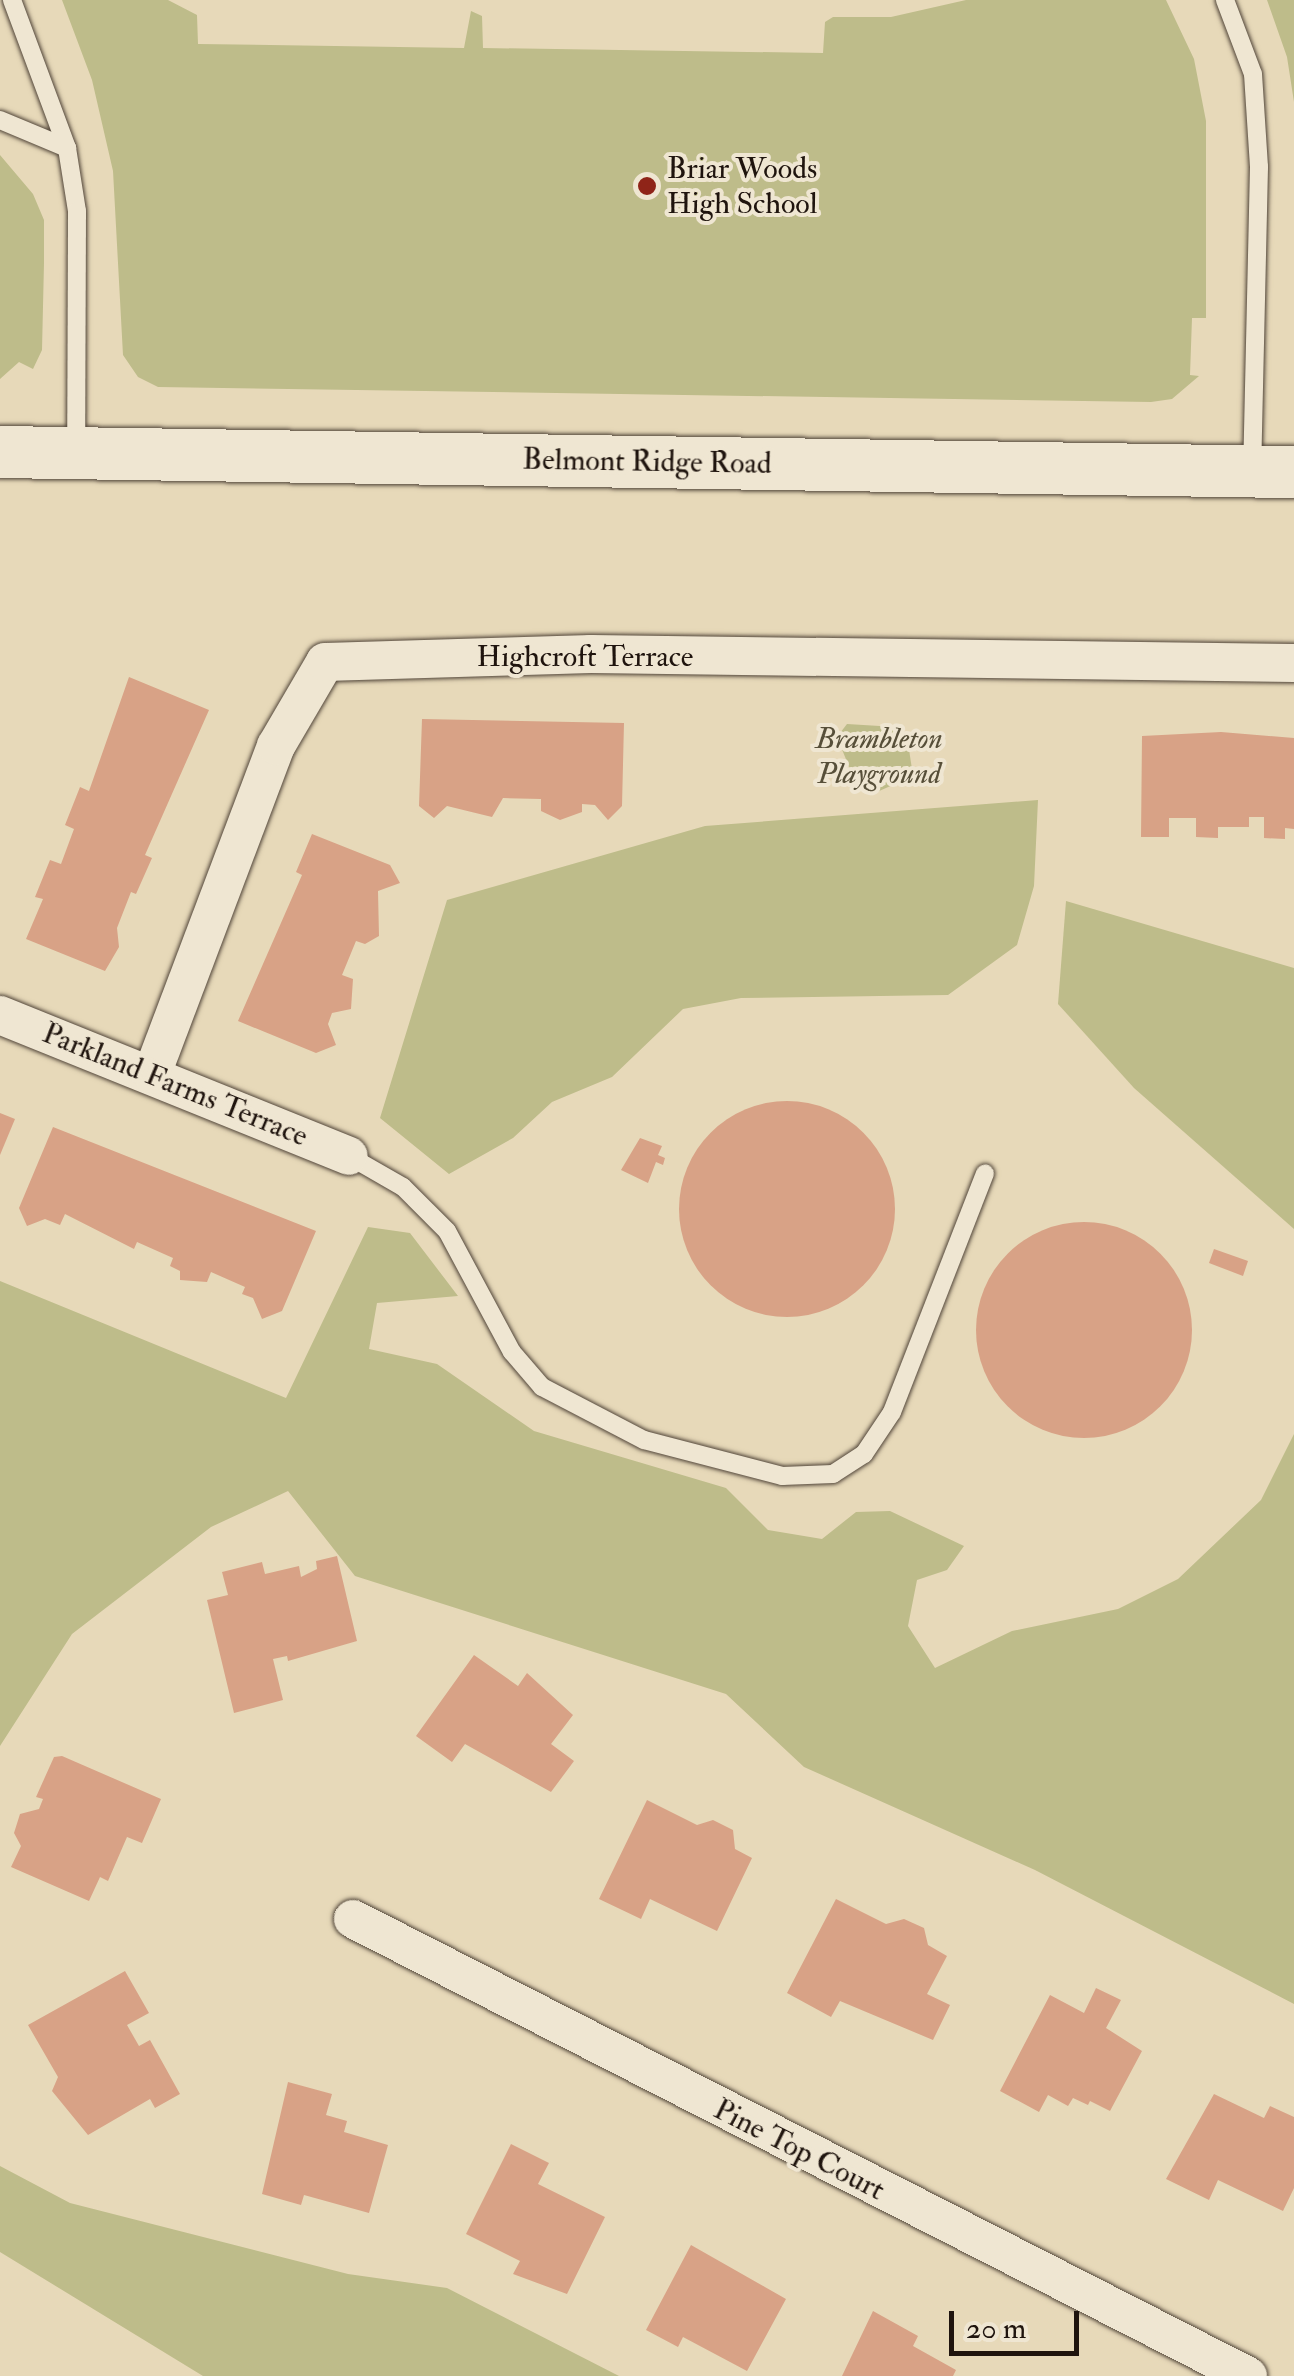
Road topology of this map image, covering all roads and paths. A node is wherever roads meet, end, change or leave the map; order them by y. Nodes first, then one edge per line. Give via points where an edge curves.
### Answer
1 (12, 0) edge
2 (1225, 0) edge
3 (0, 120) edge
4 (67, 148) junction
5 (0, 452) edge
6 (76, 454) junction
7 (1273, 472) edge
8 (1294, 663) edge
9 (0, 1015) edge
10 (152, 1074) junction
11 (349, 1156) joint
12 (985, 1173) dead end
13 (353, 1919) dead end
14 (1248, 2376) edge

1 - 4 lane
2 - 7 lane via 1253,74
3 - 4 lane
4 - 6 lane via 77,211
5 - 6 main road, Belmont Ridge Road
6 - 7 main road, Belmont Ridge Road
8 - 10 street, Highcroft Terrace via 591,654 325,662 276,746
9 - 10 street, Parkland Farms Terrace
10 - 11 street, Parkland Farms Terrace
11 - 12 lane via 403,1188 446,1231 512,1352 542,1387 644,1440 782,1476 833,1474 864,1454 892,1412
13 - 14 street, Pine Top Court

